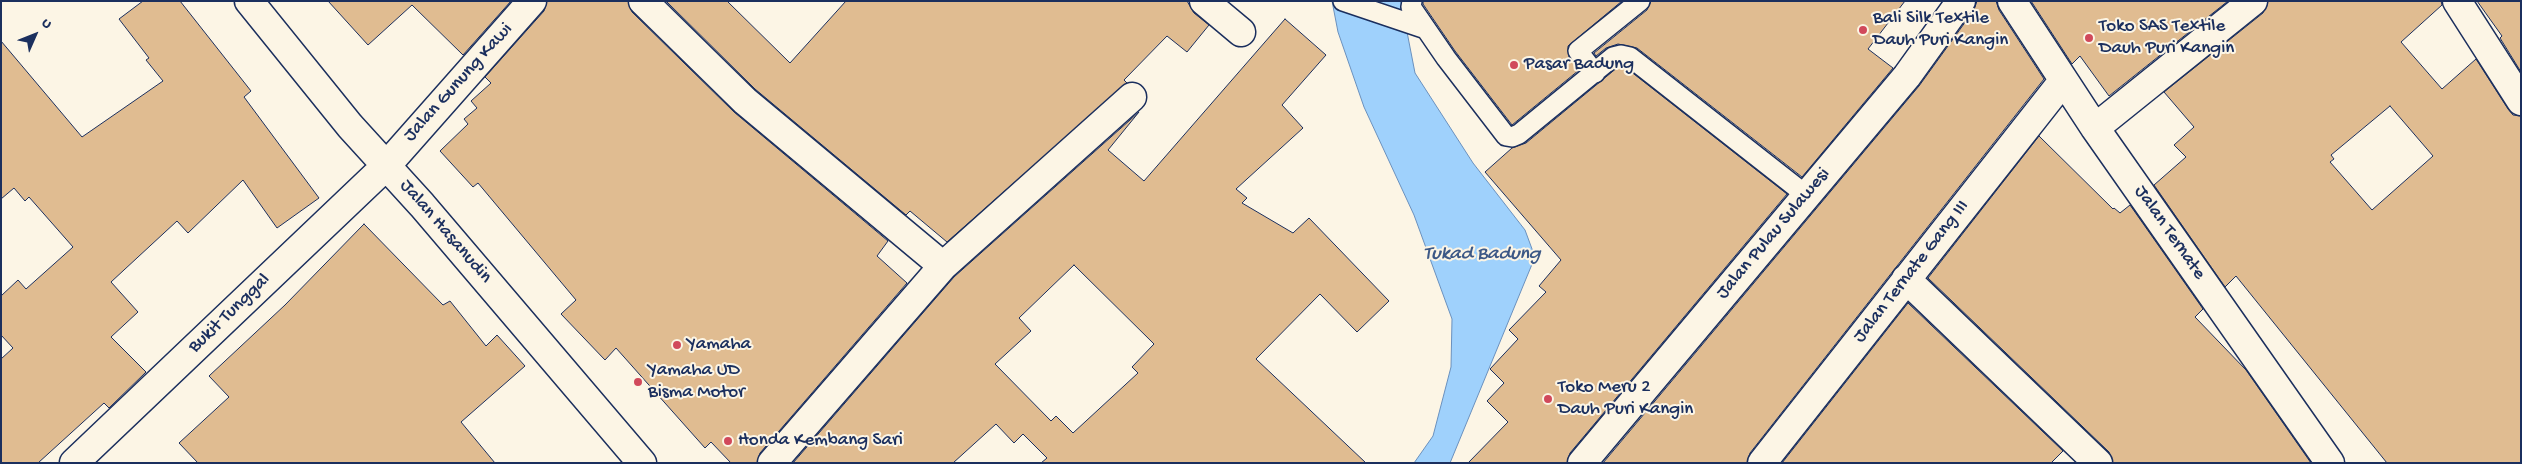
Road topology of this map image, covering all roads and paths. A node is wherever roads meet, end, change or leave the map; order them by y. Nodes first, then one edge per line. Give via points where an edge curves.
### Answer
1 (249, 1) edge
2 (532, 1) edge
3 (643, 1) edge
4 (1204, 1) edge
5 (1343, 1) edge
6 (1412, 1) edge
7 (1640, 1) edge
8 (1961, 1) edge
9 (2012, 1) edge
10 (2253, 1) edge
11 (2458, 1) edge
12 (1419, 27) junction
13 (1241, 32) dead end
14 (1595, 73) junction
15 (2063, 81) junction
16 (1132, 97) dead end
17 (2521, 101) edge
18 (2095, 128) junction
19 (386, 165) junction
20 (1806, 195) junction
21 (943, 266) junction
22 (1906, 279) junction
23 (74, 463) edge
24 (642, 463) edge
25 (772, 463) edge
26 (1582, 463) edge
27 (1762, 463) edge
28 (2098, 463) edge
29 (2330, 463) edge

1 - 19 street, Jalan Hasanudin via 350,126
2 - 19 street, Jalan Gunung Kawi
3 - 21 street via 745,101
4 - 13 street
5 - 12 lane
6 - 12 lane via 1411,7
7 - 14 lane via 1578,51
8 - 20 street, Jalan Pulau Sulawesi via 1907,76
9 - 15 street, Jalan Ternate
10 - 18 street
11 - 17 street
12 - 14 lane via 1506,136 1519,134
14 - 20 lane via 1613,57 1630,57
15 - 18 street, Jalan Ternate
15 - 22 street, Jalan Ternate Gang III
16 - 21 street
18 - 29 street, Jalan Ternate
19 - 23 street, Bukit Tunggal
19 - 24 street, Jalan Hasanudin
20 - 26 street, Jalan Pulau Sulawesi
21 - 25 street
22 - 27 street, Jalan Ternate Gang III
22 - 28 street

